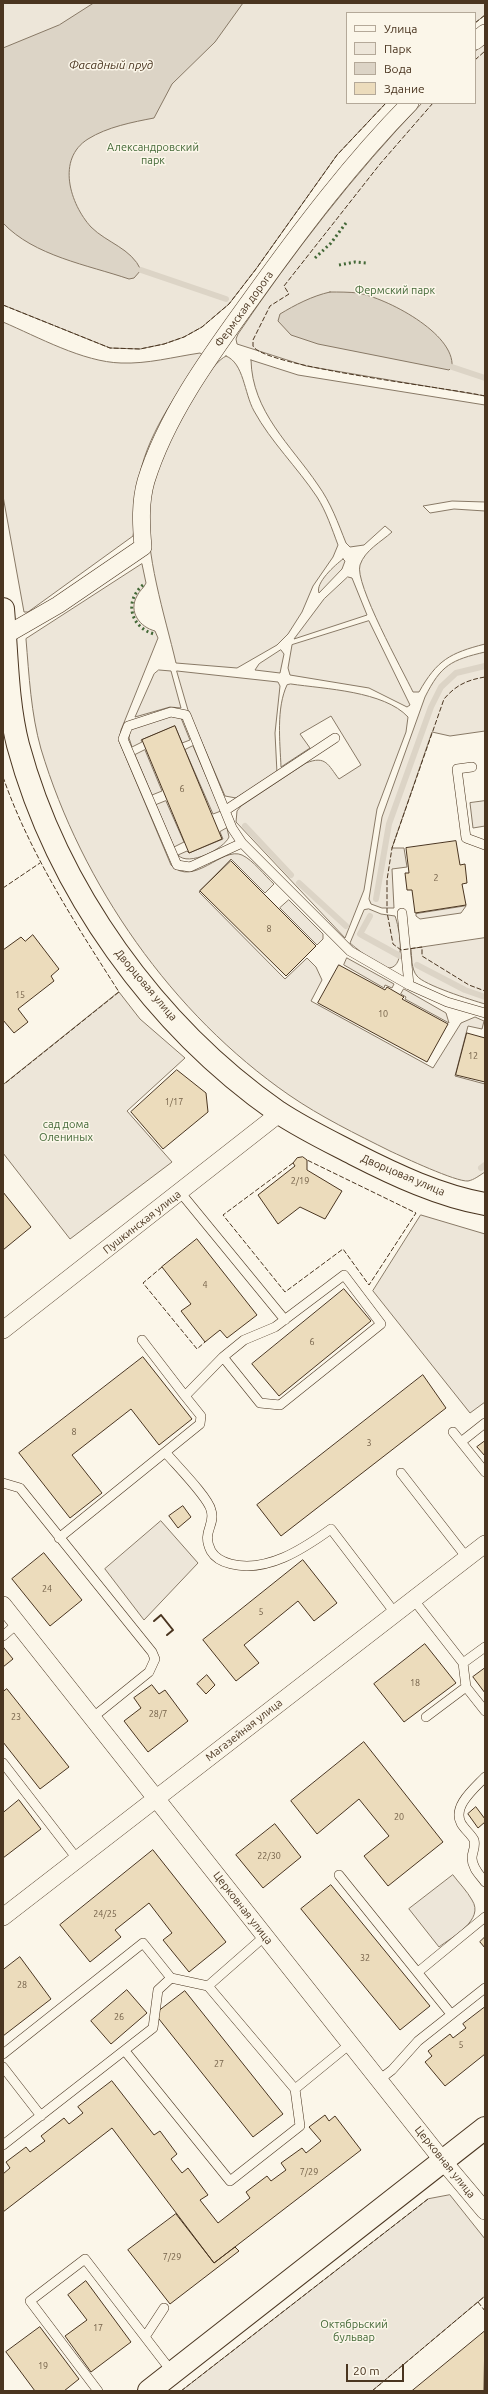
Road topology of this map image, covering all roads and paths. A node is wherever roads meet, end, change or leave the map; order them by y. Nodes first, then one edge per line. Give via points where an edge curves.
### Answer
1 (485, 33) edge
2 (476, 40) edge
3 (409, 104) edge
4 (3, 609) edge
5 (6, 635) junction
6 (335, 738) dead end
7 (472, 767) dead end
8 (226, 810) junction
9 (242, 843) junction
10 (485, 845) edge
11 (402, 913) dead end
12 (409, 985) junction
13 (485, 1013) edge
14 (280, 1113) junction
15 (180, 1192) junction
16 (485, 1204) edge
17 (285, 1320) junction
18 (3, 1330) edge
19 (142, 1340) dead end
20 (223, 1357) junction
21 (185, 1396) junction
22 (485, 1423) edge
23 (453, 1432) dead end
24 (461, 1442) junction
25 (166, 1453) junction
26 (485, 1472) edge
27 (401, 1473) dead end
28 (3, 1483) edge
29 (59, 1538) junction
30 (485, 1544) edge
31 (467, 1558) junction
32 (413, 1599) junction
33 (3, 1605) edge
34 (395, 1613) junction
35 (18, 1623) junction
36 (3, 1636) edge
37 (485, 1647) edge
38 (463, 1663) junction
39 (466, 1687) junction
40 (485, 1711) edge
41 (426, 1717) dead end
42 (92, 1718) junction
43 (3, 1763) edge
44 (485, 1777) edge
45 (156, 1799) junction
46 (78, 1860) junction
47 (339, 1875) dead end
48 (485, 1882) edge
49 (3, 1917) edge
50 (485, 1917) edge
51 (265, 1936) junction
52 (418, 1972) junction
53 (171, 1978) junction
54 (208, 1986) junction
55 (485, 1988) edge
56 (452, 2014) junction
57 (350, 2044) junction
58 (125, 2051) junction
59 (3, 2054) edge
60 (3, 2067) edge
61 (379, 2080) junction
62 (295, 2090) junction
63 (41, 2116) junction
64 (485, 2128) edge
65 (3, 2145) edge
66 (443, 2161) junction
67 (485, 2210) edge
68 (164, 2308) dead end
69 (145, 2337) junction
70 (172, 2372) junction
71 (98, 2391) edge
72 (149, 2391) edge

1 - 2 street
3 - 5 street, Фермская дорога via 360,157 293,241 217,347 191,388 165,436 146,480 141,518 143,547 58,605
4 - 5 main road, Дворцовая улица
5 - 14 main road, Дворцовая улица via 11,701 18,743 39,805 77,888 110,942 160,1006 242,1084
6 - 8 lane
7 - 10 lane via 457,769 466,838
8 - 9 lane via 232,828
8 - 9 lane via 186,715 171,712 128,726 123,739 177,865 190,867
9 - 12 lane via 345,947
11 - 12 lane
12 - 13 lane via 447,1002
14 - 15 street, Пушкинская улица
14 - 16 main road, Дворцовая улица via 372,1163 426,1187
15 - 17 lane
15 - 18 street, Пушкинская улица
17 - 20 lane via 244,1340
17 - 20 lane via 344,1275 381,1324 280,1405 260,1403
19 - 21 lane
20 - 21 lane
21 - 25 lane via 202,1420
22 - 24 lane
23 - 24 lane
24 - 26 lane
25 - 29 lane
25 - 34 lane via 211,1510 212,1522 206,1535 212,1553 223,1562 253,1566 276,1561 309,1545 331,1529
27 - 31 lane
28 - 29 lane via 20,1488
29 - 42 lane via 152,1652 155,1659 149,1672
30 - 31 street, Магазейная улица
31 - 32 street, Магазейная улица
32 - 34 street, Магазейная улица
32 - 38 lane
33 - 35 street, Церковная улица
34 - 45 street, Магазейная улица
35 - 36 lane
35 - 42 street, Церковная улица
37 - 38 lane
38 - 39 lane
39 - 40 lane
39 - 41 lane
42 - 45 street, Церковная улица
43 - 46 lane
44 - 48 lane via 464,1801 459,1812 460,1823 474,1840 474,1868
45 - 46 street, Магазейная улица
45 - 51 street, Церковная улица
46 - 49 street, Магазейная улица
47 - 52 lane
50 - 52 lane
51 - 54 lane
51 - 57 street, Церковная улица
52 - 56 lane
53 - 54 lane
53 - 58 lane via 158,1990 153,2028
53 - 59 lane via 143,1944
54 - 62 lane
55 - 56 lane
56 - 61 lane via 418,2041 392,2070
57 - 61 street, Церковная улица
57 - 62 lane
58 - 62 lane via 230,2181 300,2126
58 - 63 lane
60 - 63 lane
61 - 66 street, Церковная улица
63 - 65 lane
64 - 66 main road
66 - 67 street, Церковная улица
66 - 70 main road
68 - 69 lane
69 - 70 lane
69 - 71 lane via 85,2259 30,2301
70 - 72 main road

